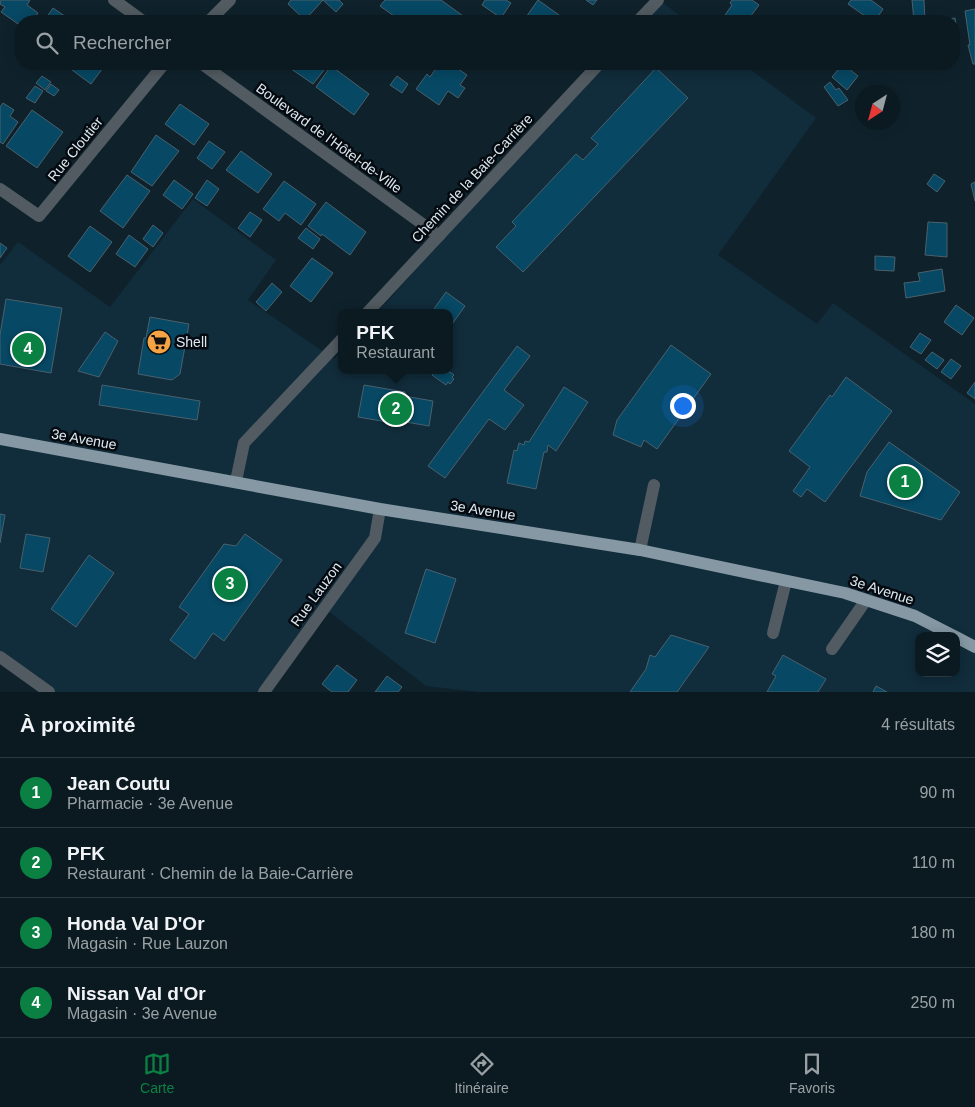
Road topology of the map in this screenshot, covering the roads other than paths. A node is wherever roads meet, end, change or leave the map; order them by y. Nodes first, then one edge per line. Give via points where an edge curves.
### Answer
1 (114, 0) edge
2 (230, 0) edge
3 (658, 0) edge
4 (135, 15) edge
5 (215, 15) edge
6 (644, 15) edge
7 (159, 70) edge
8 (210, 70) edge
9 (593, 70) edge
10 (0, 189) edge
11 (439, 236) junction
12 (371, 309) edge
13 (338, 343) edge
14 (0, 439) edge
15 (236, 481) junction
16 (654, 485) dead end
17 (380, 509) junction
18 (640, 550) junction
19 (786, 581) junction
20 (866, 600) junction
21 (947, 632) edge
22 (773, 633) dead end
23 (960, 638) edge
24 (975, 646) edge
25 (832, 648) dead end
26 (0, 657) edge
27 (49, 692) edge
28 (264, 692) edge

1 - 4 street
2 - 5 street
3 - 6 street
7 - 10 street, Rue Cloutier via 39,216
8 - 11 street, Boulevard de l'Hôtel-de-Ville
9 - 11 street, Chemin de la Baie-Carrière
11 - 12 street, Chemin de la Baie-Carrière
13 - 15 street via 244,443
14 - 15 main road, 3e Avenue
15 - 17 main road, 3e Avenue
16 - 18 street
17 - 18 main road, 3e Avenue
17 - 28 street, Rue Lauzon via 375,538
18 - 19 main road, 3e Avenue
19 - 20 main road, 3e Avenue
19 - 22 street
20 - 21 main road, 3e Avenue via 914,616
20 - 25 street
23 - 24 main road, 3e Avenue
26 - 27 street

